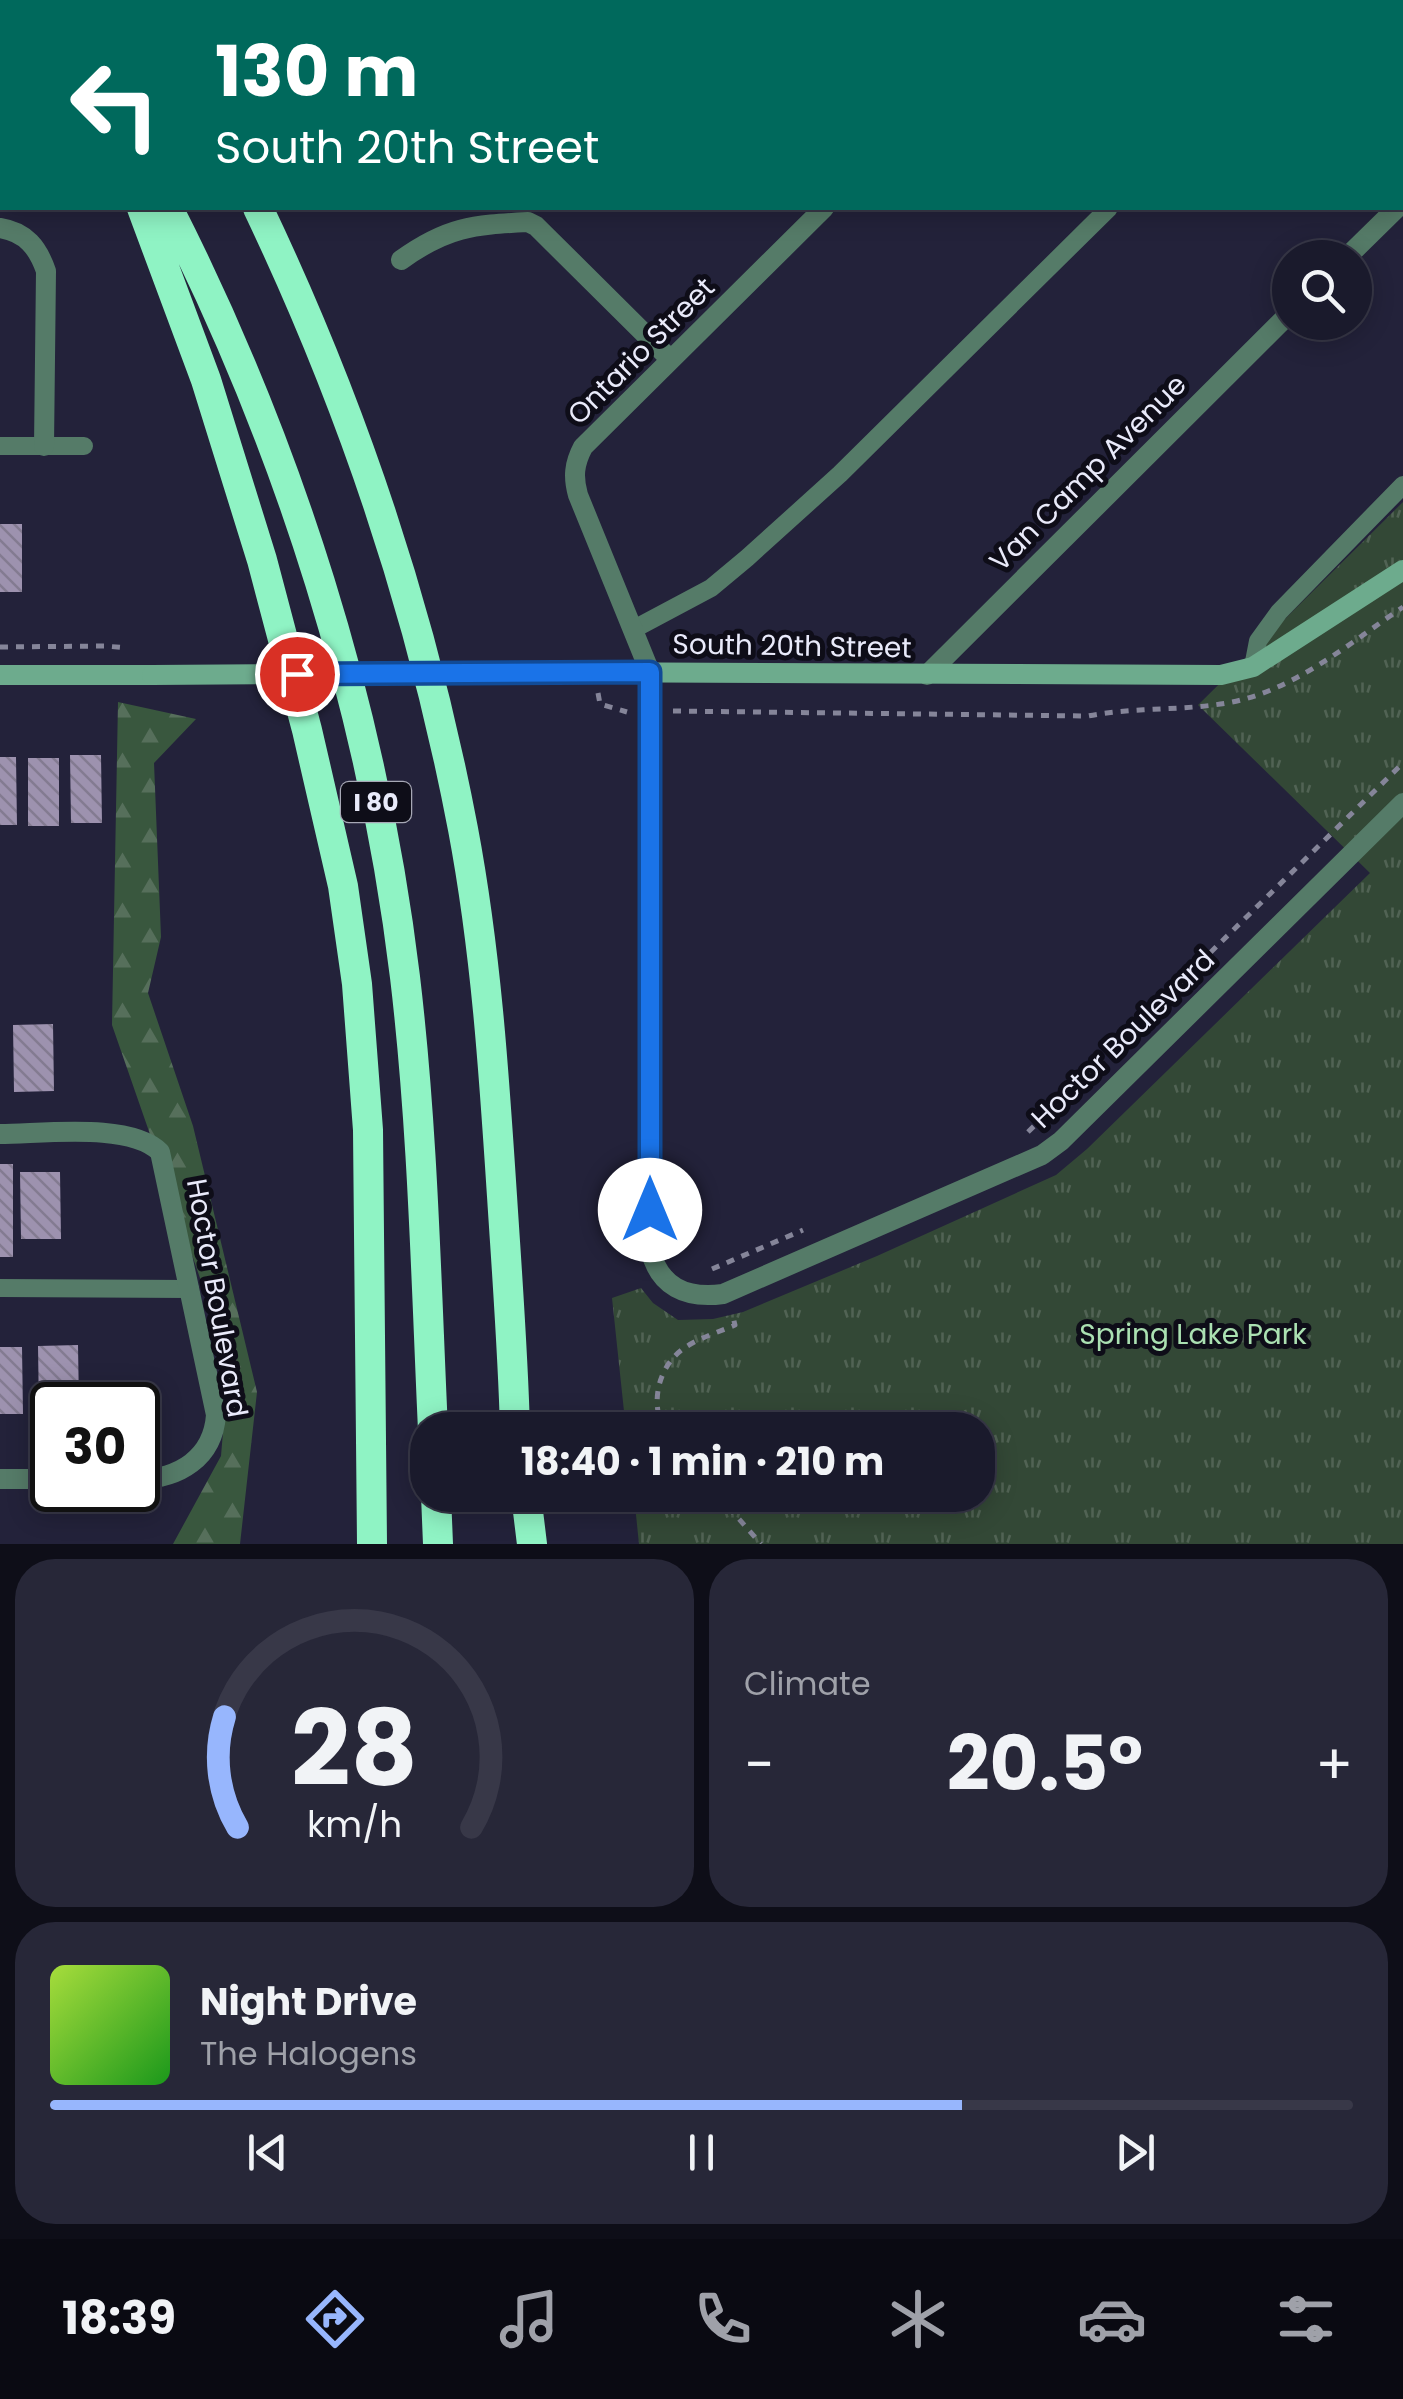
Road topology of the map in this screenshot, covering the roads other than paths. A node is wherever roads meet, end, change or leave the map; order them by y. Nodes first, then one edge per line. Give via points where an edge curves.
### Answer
1 (143, 210) edge
2 (169, 210) edge
3 (259, 210) edge
4 (822, 210) edge
5 (1107, 210) edge
6 (1395, 210) edge
7 (503, 215) edge
8 (0, 228) edge
9 (1364, 240) edge
10 (401, 260) dead end
11 (1272, 331) edge
12 (670, 359) junction
13 (0, 446) edge
14 (44, 446) junction
15 (84, 446) dead end
16 (1403, 485) edge
17 (1403, 570) edge
18 (634, 629) junction
19 (1254, 667) junction
20 (650, 672) junction
21 (927, 675) junction
22 (0, 676) edge
23 (1403, 803) edge
24 (0, 1134) edge
25 (0, 1288) edge
26 (190, 1289) junction
27 (432, 1412) edge
28 (515, 1412) edge
29 (160, 1477) edge
30 (0, 1479) edge
31 (30, 1479) edge
32 (437, 1512) edge
33 (518, 1512) edge
34 (528, 1512) edge
35 (372, 1544) edge
36 (438, 1544) edge
37 (519, 1544) edge
38 (532, 1544) edge

1 - 35 highway via 206,380 262,560 343,886 368,1130
2 - 27 highway, I 80 via 230,340 296,516 332,621 370,774 412,1052
3 - 28 highway, I 80 via 353,432 394,552 445,744 481,938
4 - 12 street, Ontario Street
5 - 18 lane via 747,558 710,588
6 - 9 street
7 - 10 street via 431,238
7 - 12 street via 536,226
8 - 14 street via 28,239 46,271
11 - 21 street, Van Camp Avenue
12 - 18 street, Ontario Street via 576,462 578,495
13 - 14 lane
14 - 15 lane
16 - 19 lane via 1279,612 1258,641
17 - 19 street, South 20th Street
18 - 20 street, Ontario Street
19 - 21 street, South 20th Street via 1189,677
20 - 21 street, South 20th Street
20 - 22 street, South 20th Street, bridge
20 - 23 street, Hoctor Boulevard via 650,1249 654,1266 684,1294 724,1294 1042,1156
24 - 26 street, Hoctor Boulevard via 124,1134 150,1142 164,1161
25 - 26 lane
26 - 29 street, Hoctor Boulevard via 215,1435 198,1459
30 - 31 street
32 - 36 highway
33 - 37 highway
34 - 38 highway

